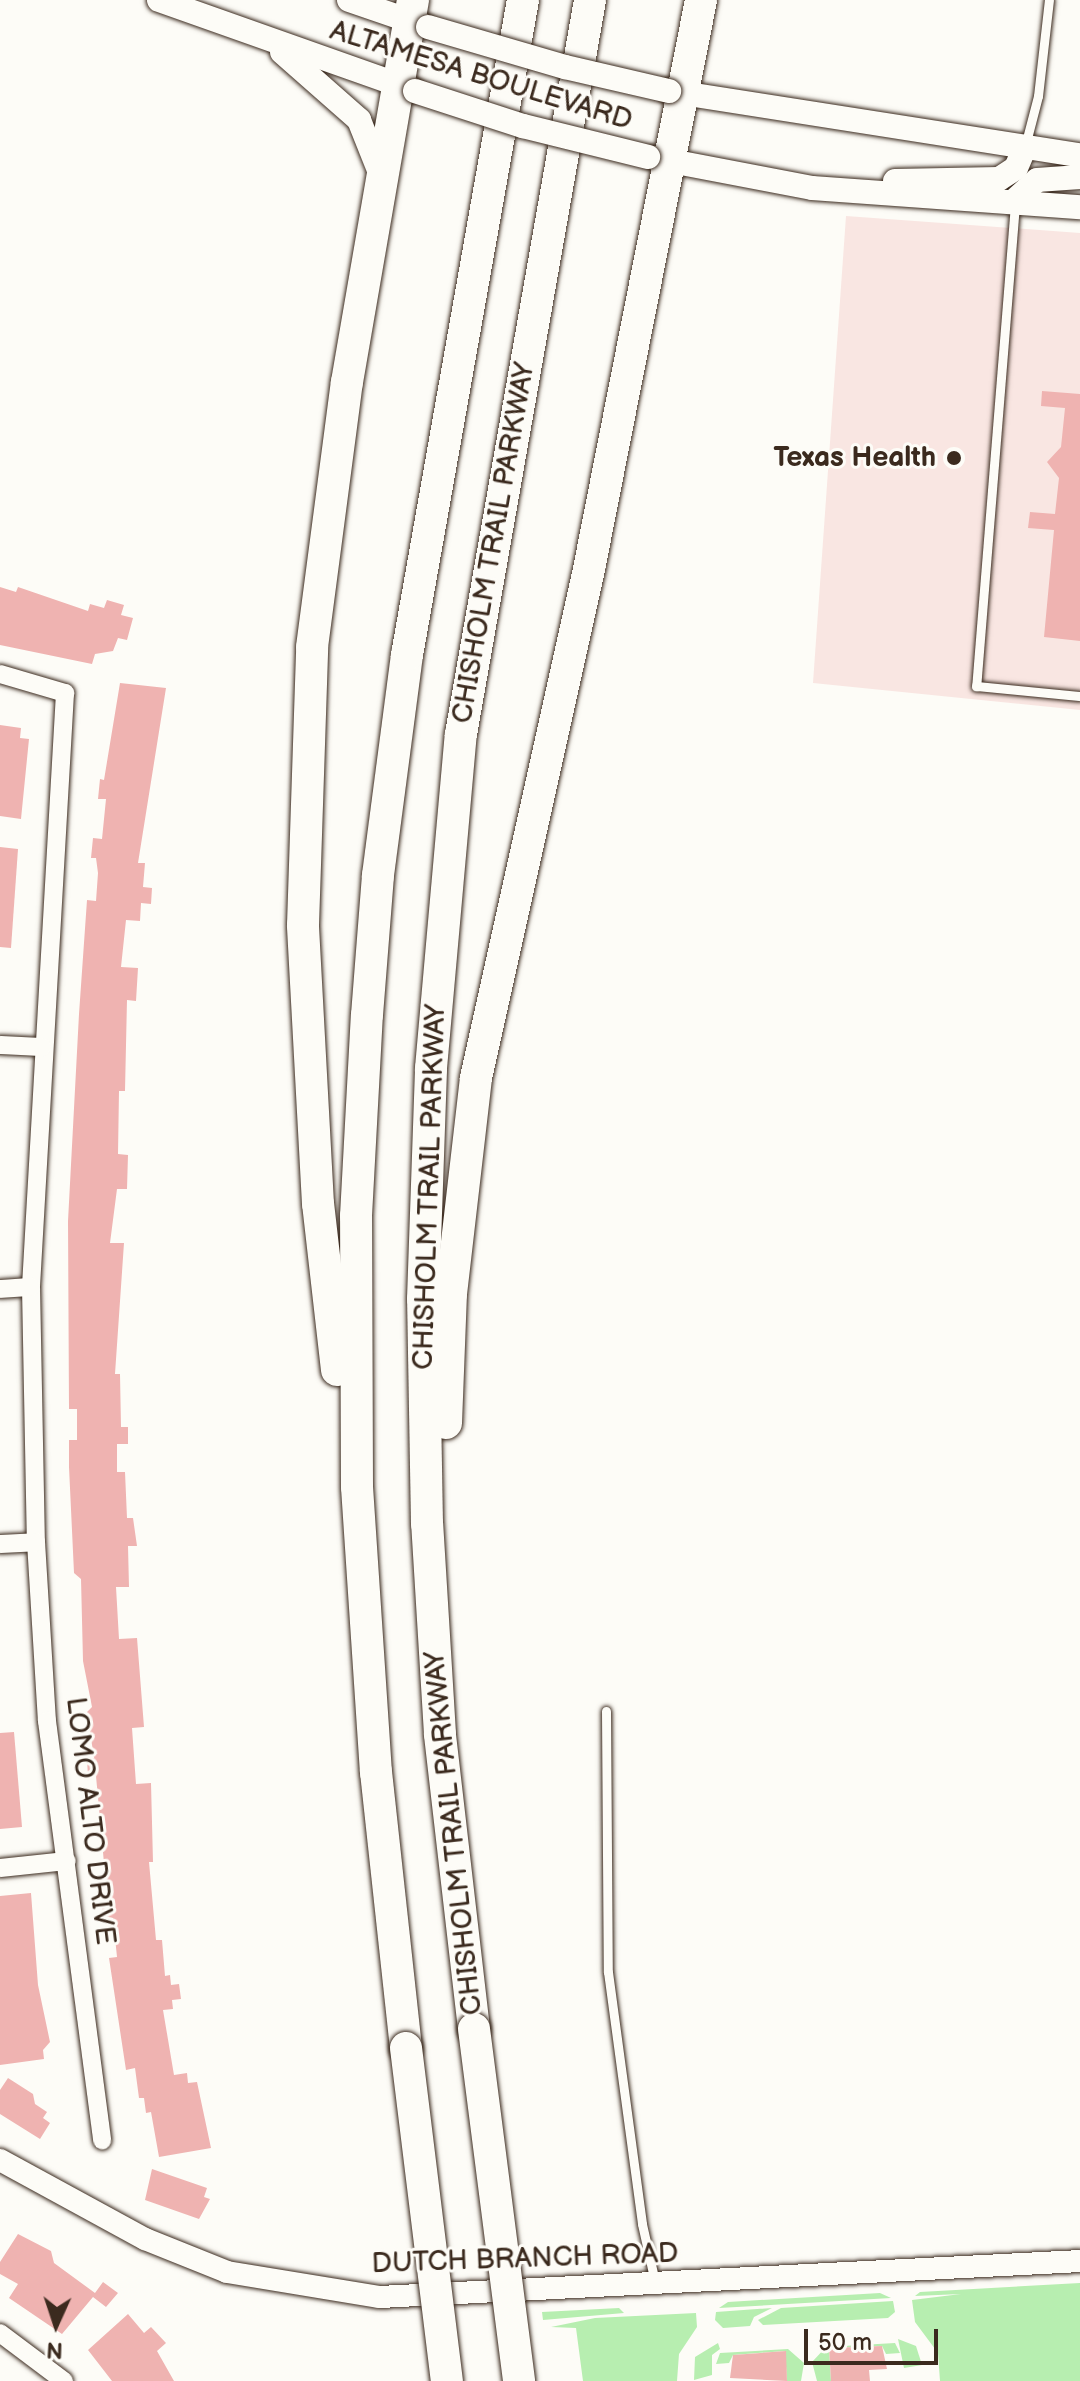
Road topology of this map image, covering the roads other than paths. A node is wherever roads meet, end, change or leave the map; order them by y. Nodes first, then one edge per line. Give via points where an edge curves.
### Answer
1 (159, 0) edge
2 (349, 0) edge
3 (523, 0) edge
4 (590, 0) edge
5 (701, 0) edge
6 (1049, 0) edge
7 (417, 16) edge
8 (267, 40) junction
9 (407, 88) junction
10 (677, 92) junction
11 (1025, 147) junction
12 (1080, 155) edge
13 (660, 159) junction
14 (1080, 177) edge
15 (382, 179) junction
16 (812, 188) junction
17 (1015, 200) junction
18 (1080, 207) edge
19 (0, 674) edge
20 (1080, 696) edge
21 (0, 1045) edge
22 (42, 1047) junction
23 (31, 1287) junction
24 (0, 1289) edge
25 (36, 1542) junction
26 (0, 1544) edge
27 (360, 1572) junction
28 (606, 1711) dead end
29 (440, 1734) junction
30 (67, 1861) junction
31 (0, 1868) edge
32 (102, 2140) dead end
33 (0, 2160) edge
34 (1080, 2261) edge
35 (656, 2285) junction
36 (0, 2333) edge
37 (64, 2381) edge
38 (447, 2381) edge
39 (519, 2381) edge

1 - 8 main road, ALTAMESA BOULEVARD
2 - 7 main road, ALTAMESA BOULEVARD
3 - 27 highway via 412,626 378,875 356,1216
4 - 29 highway, CHISHOLM TRAIL PARKWAY via 479,622 443,896 423,1299 427,1524
5 - 10 highway
6 - 11 lane via 1038,96
7 - 9 highway
7 - 10 main road, ALTAMESA BOULEVARD, bridge via 565,67
8 - 9 main road, ALTAMESA BOULEVARD
8 - 15 main road via 359,120
9 - 13 main road, ALTAMESA BOULEVARD, bridge via 523,126
9 - 15 highway
10 - 11 main road, ALTAMESA BOULEVARD
10 - 13 highway
11 - 12 main road, ALTAMESA BOULEVARD
11 - 16 main road via 1016,168 999,179
13 - 16 main road, ALTAMESA BOULEVARD
13 - 29 highway via 470,1113 451,1294
14 - 17 main road via 1037,180
15 - 27 highway via 340,425 316,611 303,850 318,1204
16 - 17 main road, ALTAMESA BOULEVARD
17 - 18 main road, ALTAMESA BOULEVARD
17 - 20 lane via 976,686
19 - 22 street, LOMO ALTO DRIVE via 65,693
21 - 22 street
22 - 23 street, LOMO ALTO DRIVE
23 - 24 street
23 - 25 street, LOMO ALTO DRIVE
25 - 26 street
25 - 30 street, LOMO ALTO DRIVE via 47,1721
27 - 38 highway, bridge via 376,1773
28 - 35 lane via 608,1972 639,2208
29 - 39 highway, CHISHOLM TRAIL PARKWAY, bridge
30 - 31 street
30 - 32 street, LOMO ALTO DRIVE
33 - 35 street, DUTCH BRANCH ROAD via 145,2239 227,2272 271,2281 380,2297
34 - 35 street, DUTCH BRANCH ROAD
36 - 37 street

